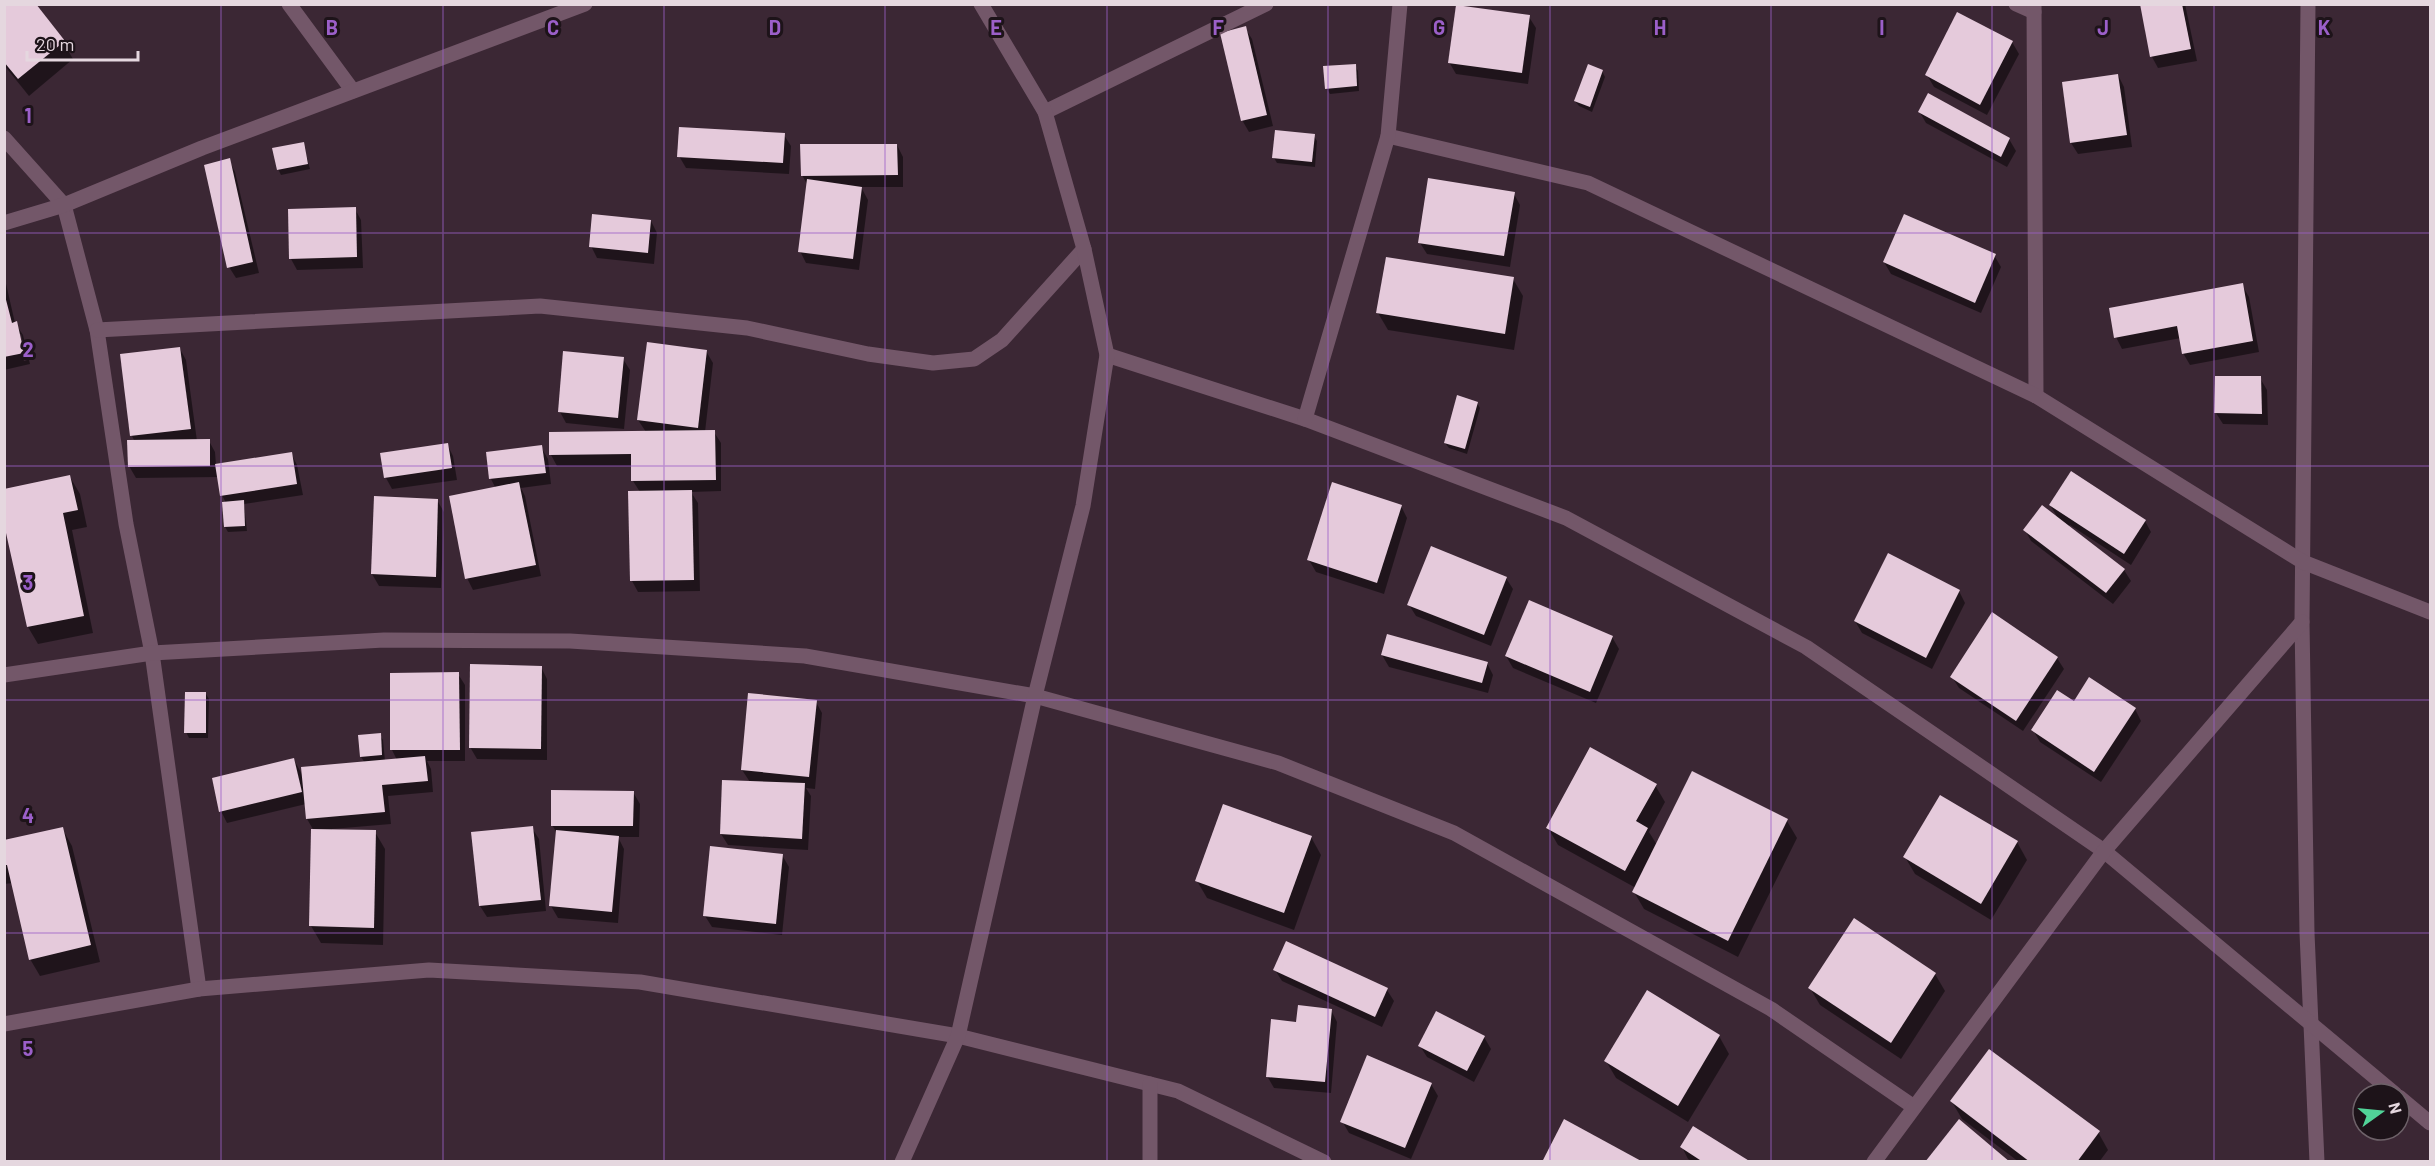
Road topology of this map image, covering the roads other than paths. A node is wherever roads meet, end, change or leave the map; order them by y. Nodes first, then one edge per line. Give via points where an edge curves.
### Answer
1 (289, 4) edge
2 (585, 4) edge
3 (981, 4) edge
4 (1266, 4) edge
5 (1400, 4) edge
6 (2016, 4) edge
7 (2308, 4) edge
8 (2034, 8) edge
9 (353, 91) junction
10 (1045, 112) junction
11 (1388, 136) junction
12 (4, 138) edge
13 (64, 205) junction
14 (4, 223) edge
15 (1084, 249) junction
16 (97, 330) junction
17 (1107, 355) junction
18 (2036, 396) junction
19 (1305, 419) junction
20 (2303, 562) junction
21 (2430, 612) edge
22 (2302, 622) junction
23 (152, 653) junction
24 (4, 675) edge
25 (1035, 696) junction
26 (2104, 851) junction
27 (199, 988) junction
28 (4, 1024) edge
29 (2310, 1025) junction
30 (958, 1036) junction
31 (2380, 1082) edge
32 (1150, 1084) junction
33 (1914, 1107) junction
34 (2411, 1108) edge
35 (2430, 1123) edge
36 (902, 1161) edge
37 (1150, 1161) edge
38 (1324, 1161) edge
39 (1875, 1161) edge
40 (2317, 1161) edge

1 - 9 street
2 - 9 street
3 - 10 street
4 - 10 street
5 - 11 street
6 - 8 street
7 - 20 street
8 - 18 street
9 - 13 street
10 - 15 street
11 - 18 street via 1588,183
11 - 19 street
12 - 13 street
13 - 14 street
13 - 16 street
15 - 16 street via 1002,340 974,359 933,363 868,354 747,328 540,306
15 - 17 street
16 - 23 street via 126,524
17 - 19 street
17 - 25 street via 1083,506
18 - 20 street
19 - 26 street via 1566,518 1806,647
20 - 21 street
20 - 22 street
22 - 26 street
22 - 29 street
23 - 24 street
23 - 25 street via 384,640 570,641 805,656
23 - 27 street
25 - 30 street
25 - 33 street via 1278,763 1454,833 1771,1009
26 - 29 street
26 - 33 street
27 - 28 street
27 - 30 street via 429,970 628,981
29 - 31 street
29 - 40 street
30 - 32 street
30 - 36 street
32 - 37 street
32 - 38 street via 1178,1091
33 - 39 street
34 - 35 street

